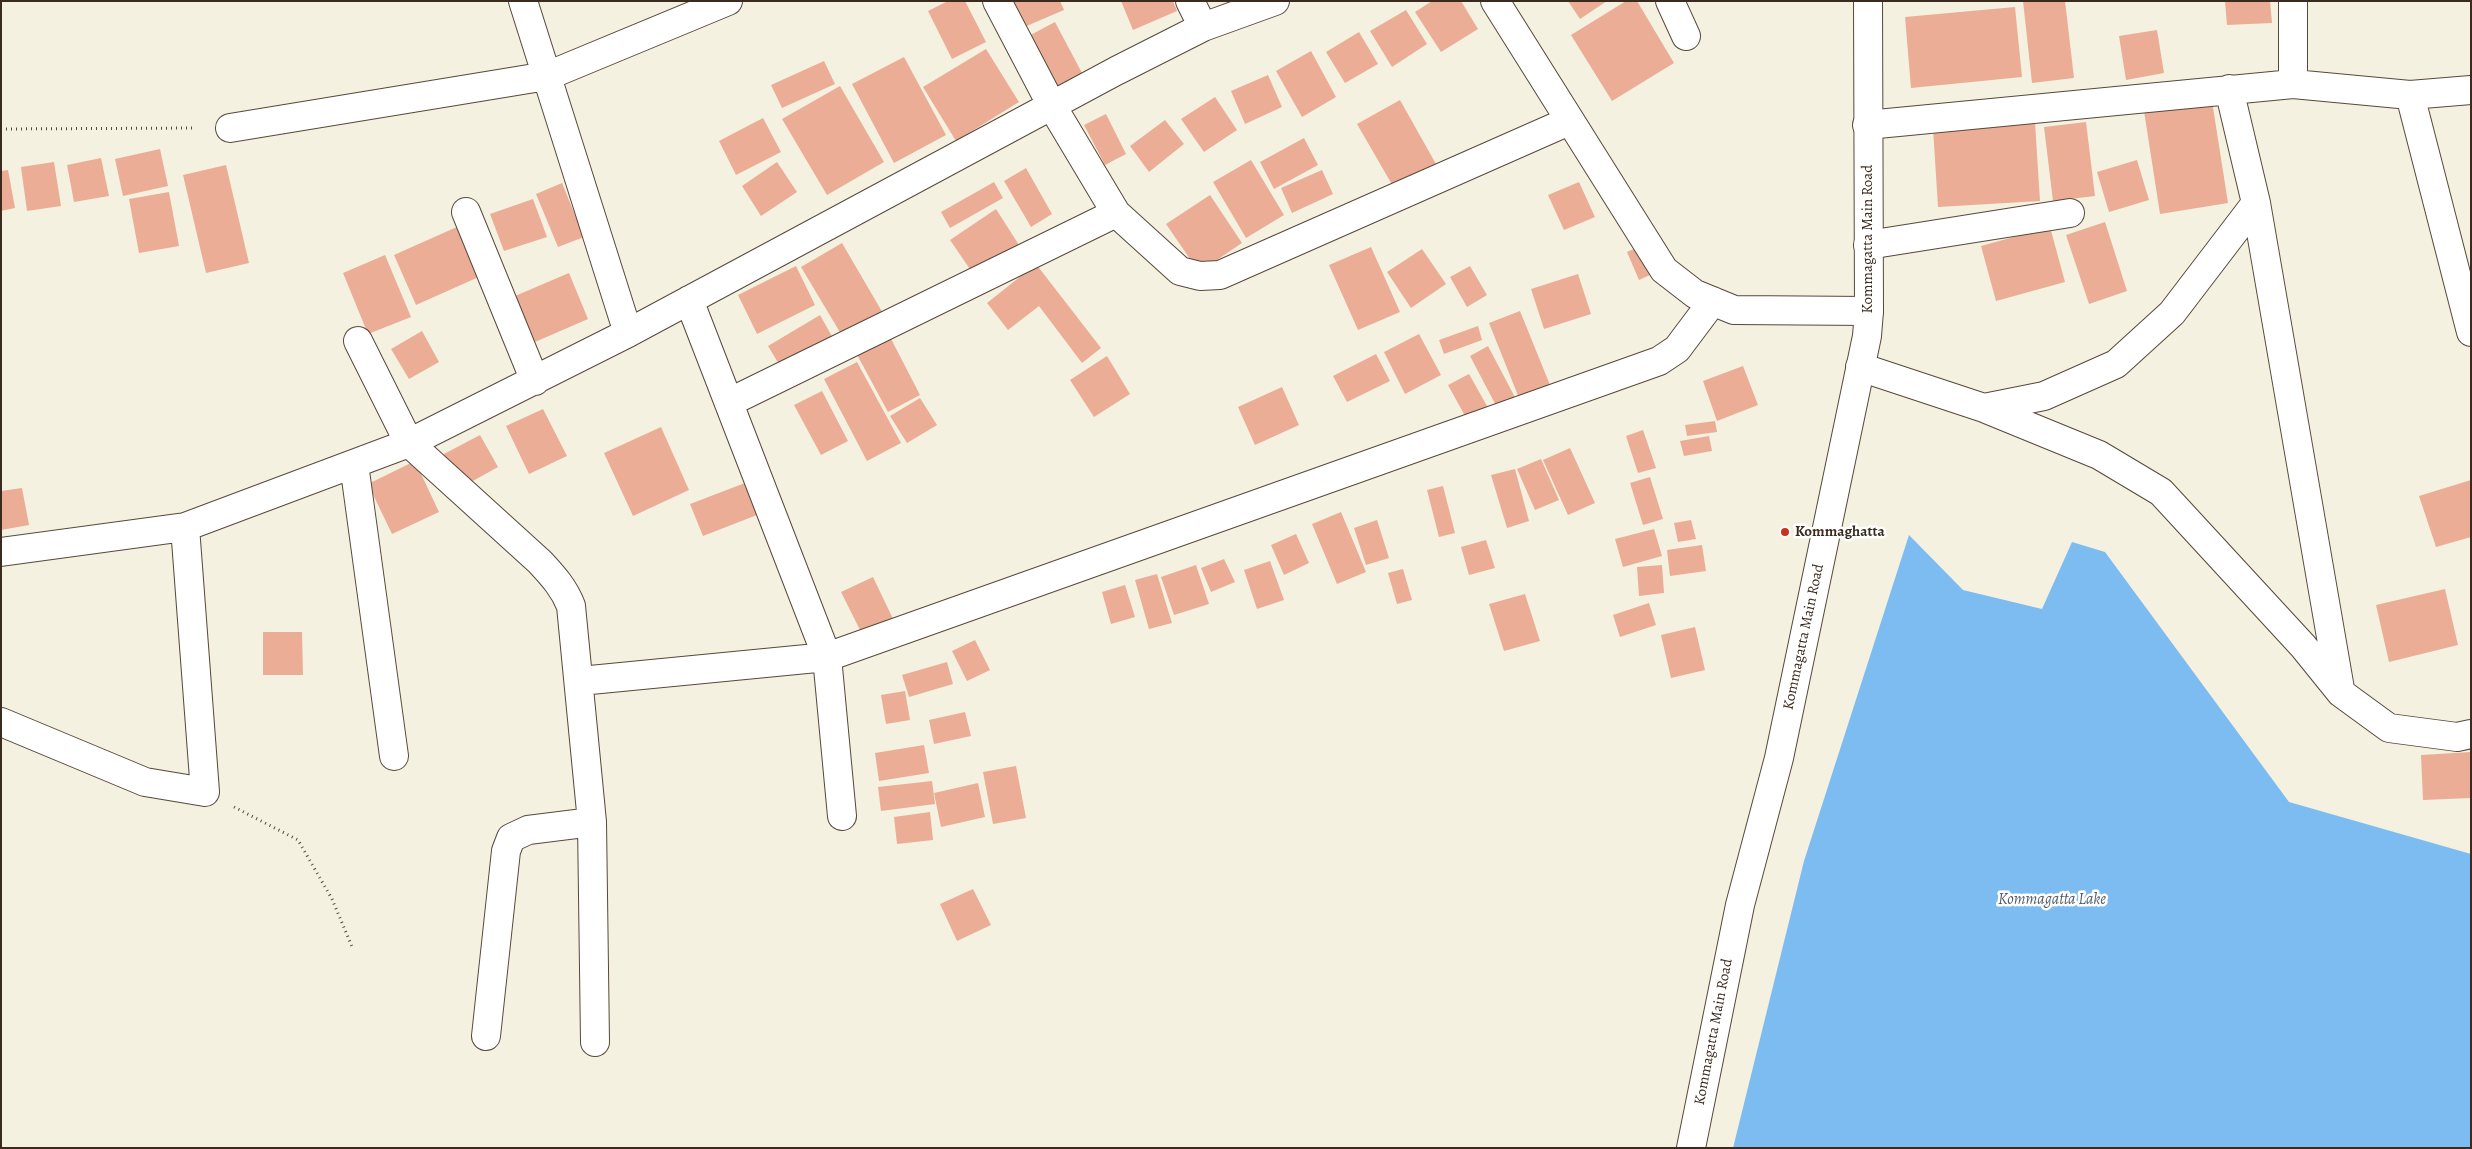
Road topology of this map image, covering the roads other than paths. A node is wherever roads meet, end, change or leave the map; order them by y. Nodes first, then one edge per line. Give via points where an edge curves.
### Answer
1 (523, 1) edge
2 (728, 1) edge
3 (997, 1) edge
4 (1190, 1) edge
5 (1275, 1) edge
6 (1495, 1) edge
7 (1670, 1) edge
8 (1868, 1) edge
9 (2293, 1) edge
10 (1203, 27) junction
11 (1686, 36) dead end
12 (546, 76) junction
13 (2293, 84) junction
14 (2229, 89) junction
15 (2471, 90) edge
16 (2410, 95) junction
17 (1052, 106) junction
18 (1569, 120) junction
19 (1867, 126) junction
20 (230, 128) road end
21 (2256, 203) junction
22 (466, 212) dead end
23 (1116, 213) junction
24 (2070, 213) dead end
25 (1868, 245) junction
26 (689, 300) junction
27 (1713, 301) junction
28 (1869, 311) junction
29 (2471, 332) edge
30 (628, 334) junction
31 (358, 341) dead end
32 (1860, 367) junction
33 (535, 381) junction
34 (730, 402) junction
35 (1984, 408) junction
36 (409, 443) junction
37 (354, 464) junction
38 (185, 527) junction
39 (1, 552) edge
40 (828, 657) junction
41 (580, 681) junction
42 (2341, 693) junction
43 (1, 722) edge
44 (2471, 734) edge
45 (394, 756) dead end
46 (842, 816) dead end
47 (592, 822) junction
48 (486, 1036) dead end
49 (595, 1042) dead end
50 (1691, 1148) edge

1 - 12 street
2 - 12 street
3 - 17 street
4 - 10 street
5 - 10 street
6 - 18 street
7 - 11 street
8 - 19 street, Kommagatta Main Road
9 - 13 street
10 - 17 street
12 - 20 street
12 - 30 street
13 - 14 street
13 - 16 street
14 - 19 street
14 - 21 street
15 - 16 street
16 - 29 street
17 - 23 street
17 - 26 street
18 - 23 street via 1220,275 1200,276 1180,271
18 - 27 street via 1664,270 1695,294
19 - 25 street, Kommagatta Main Road
21 - 35 street via 2172,313 2116,364 2044,396
21 - 42 street
22 - 33 street
23 - 34 street
24 - 25 street
25 - 28 street, Kommagatta Main Road
26 - 30 street
26 - 34 street
27 - 28 street via 1734,310
27 - 40 street via 1677,349 1659,361
28 - 32 street, Kommagatta Main Road
30 - 33 street
31 - 36 street
32 - 35 street
32 - 50 street, Kommagatta Main Road via 1779,758 1740,904
33 - 36 street
34 - 40 street
35 - 42 street via 2099,455 2161,492 2303,646
36 - 37 street
36 - 41 street via 556,578 570,606
37 - 38 street
37 - 45 street
38 - 39 street
38 - 43 street via 205,792 145,782
40 - 41 street
40 - 46 street
41 - 47 street
42 - 44 street via 2389,728 2458,737
47 - 48 street via 528,830 511,838 506,851
47 - 49 street

